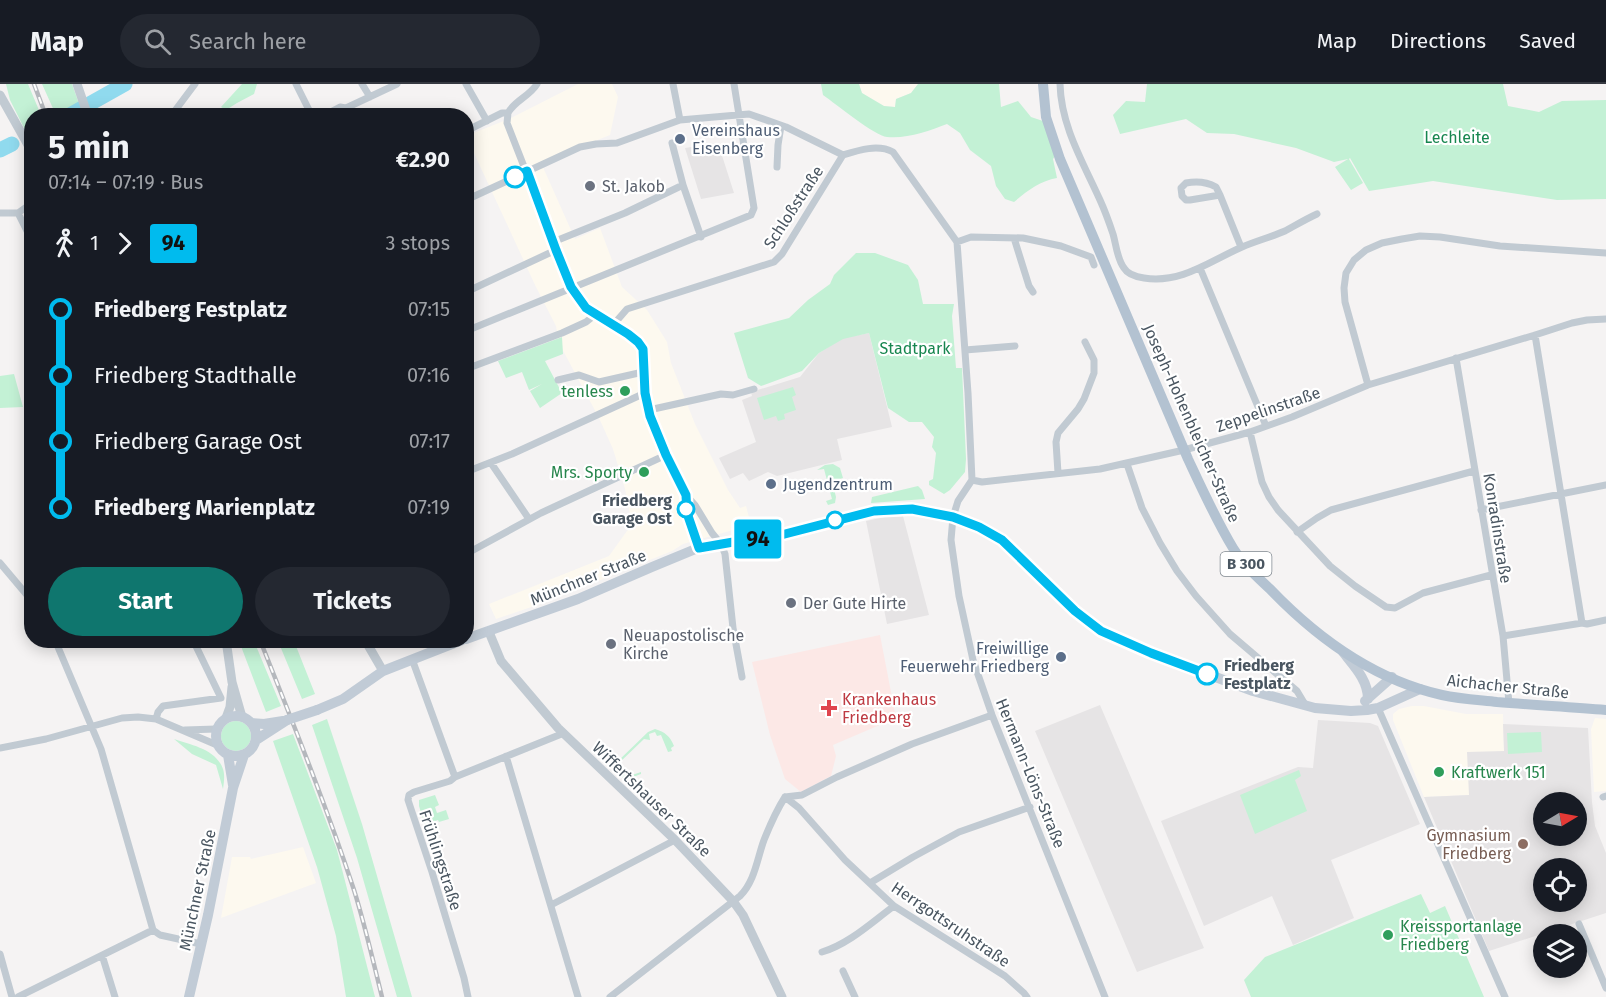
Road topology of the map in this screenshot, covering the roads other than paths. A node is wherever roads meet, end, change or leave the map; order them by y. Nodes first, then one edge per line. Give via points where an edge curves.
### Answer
1 (195, 84) edge
2 (296, 84) edge
3 (362, 84) edge
4 (398, 84) edge
5 (466, 84) edge
6 (537, 84) edge
7 (674, 84) edge
8 (734, 84) edge
9 (1043, 84) edge
10 (1060, 84) edge
11 (78, 86) edge
12 (0, 95) edge
13 (370, 97) junction
14 (85, 108) edge
15 (177, 108) edge
16 (308, 108) edge
17 (338, 108) edge
18 (346, 108) joint
19 (508, 113) junction
20 (739, 115) junction
21 (680, 120) junction
22 (487, 121) junction
23 (781, 126) junction
24 (474, 128) edge
25 (24, 138) edge
26 (672, 143) dead end
27 (843, 155) junction
28 (777, 167) dead end
29 (527, 171) junction
30 (683, 185) junction
31 (1220, 195) junction
32 (474, 196) edge
33 (24, 209) edge
34 (0, 213) edge
35 (18, 213) junction
36 (1317, 214) dead end
37 (24, 225) edge
38 (701, 237) junction
39 (1014, 238) junction
40 (553, 242) junction
41 (957, 242) junction
42 (1241, 247) junction
43 (556, 250) junction
44 (1606, 253) edge
45 (1094, 265) dead end
46 (1200, 268) junction
47 (571, 287) junction
48 (474, 288) edge
49 (1034, 292) dead end
50 (596, 314) junction
51 (1606, 319) edge
52 (614, 324) junction
53 (474, 328) edge
54 (1535, 335) junction
55 (1085, 342) dead end
56 (1015, 346) dead end
57 (966, 350) junction
58 (1455, 358) junction
59 (474, 366) edge
60 (643, 372) junction
61 (558, 380) dead end
62 (1368, 385) junction
63 (754, 389) dead end
64 (645, 393) junction
65 (649, 410) junction
66 (1266, 426) junction
67 (1250, 432) junction
68 (1184, 450) junction
69 (666, 455) junction
70 (491, 463) junction
71 (1127, 464) junction
72 (474, 469) edge
73 (1474, 471) junction
74 (1058, 473) junction
75 (972, 480) junction
76 (1606, 485) edge
77 (1561, 494) junction
78 (686, 495) junction
79 (1481, 510) junction
80 (953, 517) junction
81 (529, 519) junction
82 (1297, 532) junction
83 (721, 544) junction
84 (699, 548) junction
85 (474, 550) edge
86 (0, 563) edge
87 (1491, 575) junction
88 (24, 592) edge
89 (1606, 620) edge
90 (1582, 622) junction
91 (489, 632) junction
92 (1503, 636) junction
93 (474, 637) edge
94 (58, 648) edge
95 (197, 648) edge
96 (227, 648) edge
97 (370, 648) edge
98 (441, 648) edge
99 (1342, 651) junction
100 (412, 659) junction
101 (383, 672) junction
102 (742, 677) dead end
103 (1392, 677) junction
104 (232, 682) junction
105 (1420, 689) junction
106 (1368, 699) junction
107 (1509, 703) junction
108 (1306, 706) junction
109 (1378, 708) junction
110 (1606, 710) edge
111 (1351, 711) junction
112 (992, 715) junction
113 (226, 718) junction
114 (156, 719) junction
115 (247, 720) junction
116 (273, 725) junction
117 (93, 727) junction
118 (216, 729) junction
119 (180, 730) junction
120 (564, 733) junction
121 (256, 740) junction
122 (217, 744) junction
123 (0, 748) edge
124 (228, 755) junction
125 (244, 755) junction
126 (506, 756) junction
127 (455, 777) junction
128 (233, 788) junction
129 (785, 797) junction
130 (1030, 807) junction
131 (675, 840) junction
132 (870, 883) junction
133 (733, 901) junction
134 (551, 905) junction
135 (894, 906) junction
136 (153, 930) junction
137 (1587, 943) edge
138 (201, 944) junction
139 (822, 952) dead end
140 (0, 954) edge
141 (102, 955) junction
142 (1606, 964) edge
143 (1597, 966) junction
144 (843, 971) dead end
145 (1606, 988) edge
146 (12, 997) edge
147 (18, 997) edge
148 (115, 997) edge
149 (189, 997) edge
150 (468, 997) edge
151 (579, 997) edge
152 (610, 997) edge
153 (782, 997) edge
154 (855, 997) edge
155 (1027, 997) edge
156 (1105, 997) edge
157 (1504, 997) edge

1 - 15 street
2 - 16 street
3 - 13 street
4 - 13 street
5 - 22 street
6 - 19 street
7 - 21 street
8 - 20 street
9 - 68 main road, Joseph-Hohenbleicher-Straße / B 300 via 1046,117 1060,159
10 - 46 street via 1069,133 1107,216 1124,268 1137,277 1163,279
11 - 14 street
12 - 25 street
13 - 18 street
17 - 18 street
19 - 22 street
19 - 29 street via 507,123
20 - 21 street
20 - 23 street via 749,114
20 - 38 street via 754,208 751,215
21 - 29 street via 617,143 580,147
22 - 24 street
23 - 27 street
23 - 28 street
26 - 30 street
27 - 41 street, Schloßstraße via 875,148 893,152
27 - 52 street, Schloßstraße via 774,262 627,309
29 - 32 street
29 - 40 street
30 - 38 street
30 - 40 street
31 - 31 street via 1216,187 1207,183 1190,182 1181,188 1185,200
31 - 42 street
33 - 35 street
34 - 35 street
35 - 37 street
36 - 42 street
38 - 47 street
39 - 41 street via 971,237
39 - 45 street via 1061,246 1091,257
39 - 49 street
40 - 43 street
41 - 57 street
42 - 46 street
43 - 47 street
43 - 48 street
44 - 62 street via 1513,248 1420,236 1366,250 1346,273 1344,288
46 - 66 street
47 - 50 street via 586,308
47 - 53 street
50 - 52 street
50 - 59 street via 562,333
51 - 54 street, Zeppelinstraße via 1572,323
52 - 60 street via 643,349
54 - 58 street, Zeppelinstraße
54 - 77 street
55 - 74 street via 1094,360 1094,373 1084,399 1058,433
56 - 57 street
57 - 75 street
58 - 62 street, Zeppelinstraße
58 - 73 street, Konradinstraße
60 - 61 street via 599,382 579,375
60 - 64 street
62 - 66 street, Zeppelinstraße
63 - 65 street
64 - 65 street
64 - 70 street
65 - 69 street
66 - 67 street, Zeppelinstraße
67 - 68 street, Zeppelinstraße
67 - 82 street via 1269,497
68 - 71 street, Zeppelinstraße
68 - 99 main road, Joseph-Hohenbleicher-Straße / B 300 via 1234,550 1284,604
69 - 78 street
69 - 81 street
70 - 72 street
70 - 81 street
71 - 74 street, Zeppelinstraße
71 - 108 street via 1142,508 1177,571 1230,634 1297,691
73 - 79 street, Konradinstraße
73 - 82 street via 1331,510
74 - 75 street, Zeppelinstraße
75 - 80 street
76 - 77 street
77 - 79 street
77 - 90 street
78 - 83 street
78 - 84 street via 687,513
79 - 87 street, Konradinstraße
80 - 83 main road via 912,509 874,511 781,535
80 - 108 main road via 1002,540 1101,631 1253,692
80 - 112 street, Hermann-Löns-Straße via 951,540 959,596 973,660
81 - 85 street
82 - 87 street via 1330,566 1386,607 1395,608 1423,593
83 - 84 main road, Münchner Straße
83 - 102 street
84 - 91 main road, Münchner Straße
86 - 88 street
87 - 92 street, Konradinstraße
89 - 90 street
90 - 92 street
91 - 93 main road, Münchner Straße
91 - 120 street, Wiffertshauser Straße via 501,661
92 - 107 street, Konradinstraße
94 - 117 street
95 - 114 street via 221,699 163,706
96 - 104 street
97 - 101 street
98 - 100 main road
99 - 103 main road, Joseph-Hohenbleicher-Straße / B 300
99 - 106 main road via 1367,686
100 - 101 main road
100 - 127 street
101 - 116 main road, bridge via 343,699
103 - 105 main road, Aichacher Straße / B 300
103 - 106 main road
103 - 109 main road via 1389,695
104 - 113 street
104 - 115 street
105 - 107 main road, Aichacher Straße / B 300
105 - 109 main road
106 - 111 main road
107 - 110 main road, Aichacher Straße / B 300
108 - 111 main road
109 - 111 main road
109 - 157 street
112 - 129 street via 912,744 802,795
112 - 130 street, Hermann-Löns-Straße
113 - 115 main road
113 - 118 main road
114 - 117 street via 127,717
114 - 119 street
115 - 116 main road
115 - 121 main road via 256,731
116 - 121 main road
117 - 123 street
117 - 136 street
118 - 119 street
118 - 122 main road
119 - 122 street
120 - 126 street
120 - 131 street, Wiffertshauser Straße
121 - 125 main road
122 - 124 main road
124 - 125 main road
124 - 128 main road, Münchner Straße
125 - 128 main road, Münchner Straße
126 - 127 street
126 - 134 street
127 - 150 street, Frühlingstraße via 414,792 408,800
128 - 138 main road, Münchner Straße
129 - 132 street, Herrgottsruhstraße
129 - 133 street via 762,843 748,888
130 - 132 street via 959,832
130 - 156 street, Hermann-Löns-Straße
131 - 133 street, Wiffertshauser Straße
131 - 134 street
132 - 135 street, Herrgottsruhstraße
133 - 152 street
133 - 153 street, Wiffertshauser Straße
134 - 151 street
135 - 139 street via 833,949
135 - 155 street, Herrgottsruhstraße via 1005,976
136 - 138 street
136 - 141 street
137 - 143 street
138 - 149 main road, Münchner Straße
140 - 146 street
141 - 147 street
141 - 148 street
142 - 143 street
143 - 145 street
144 - 154 street

